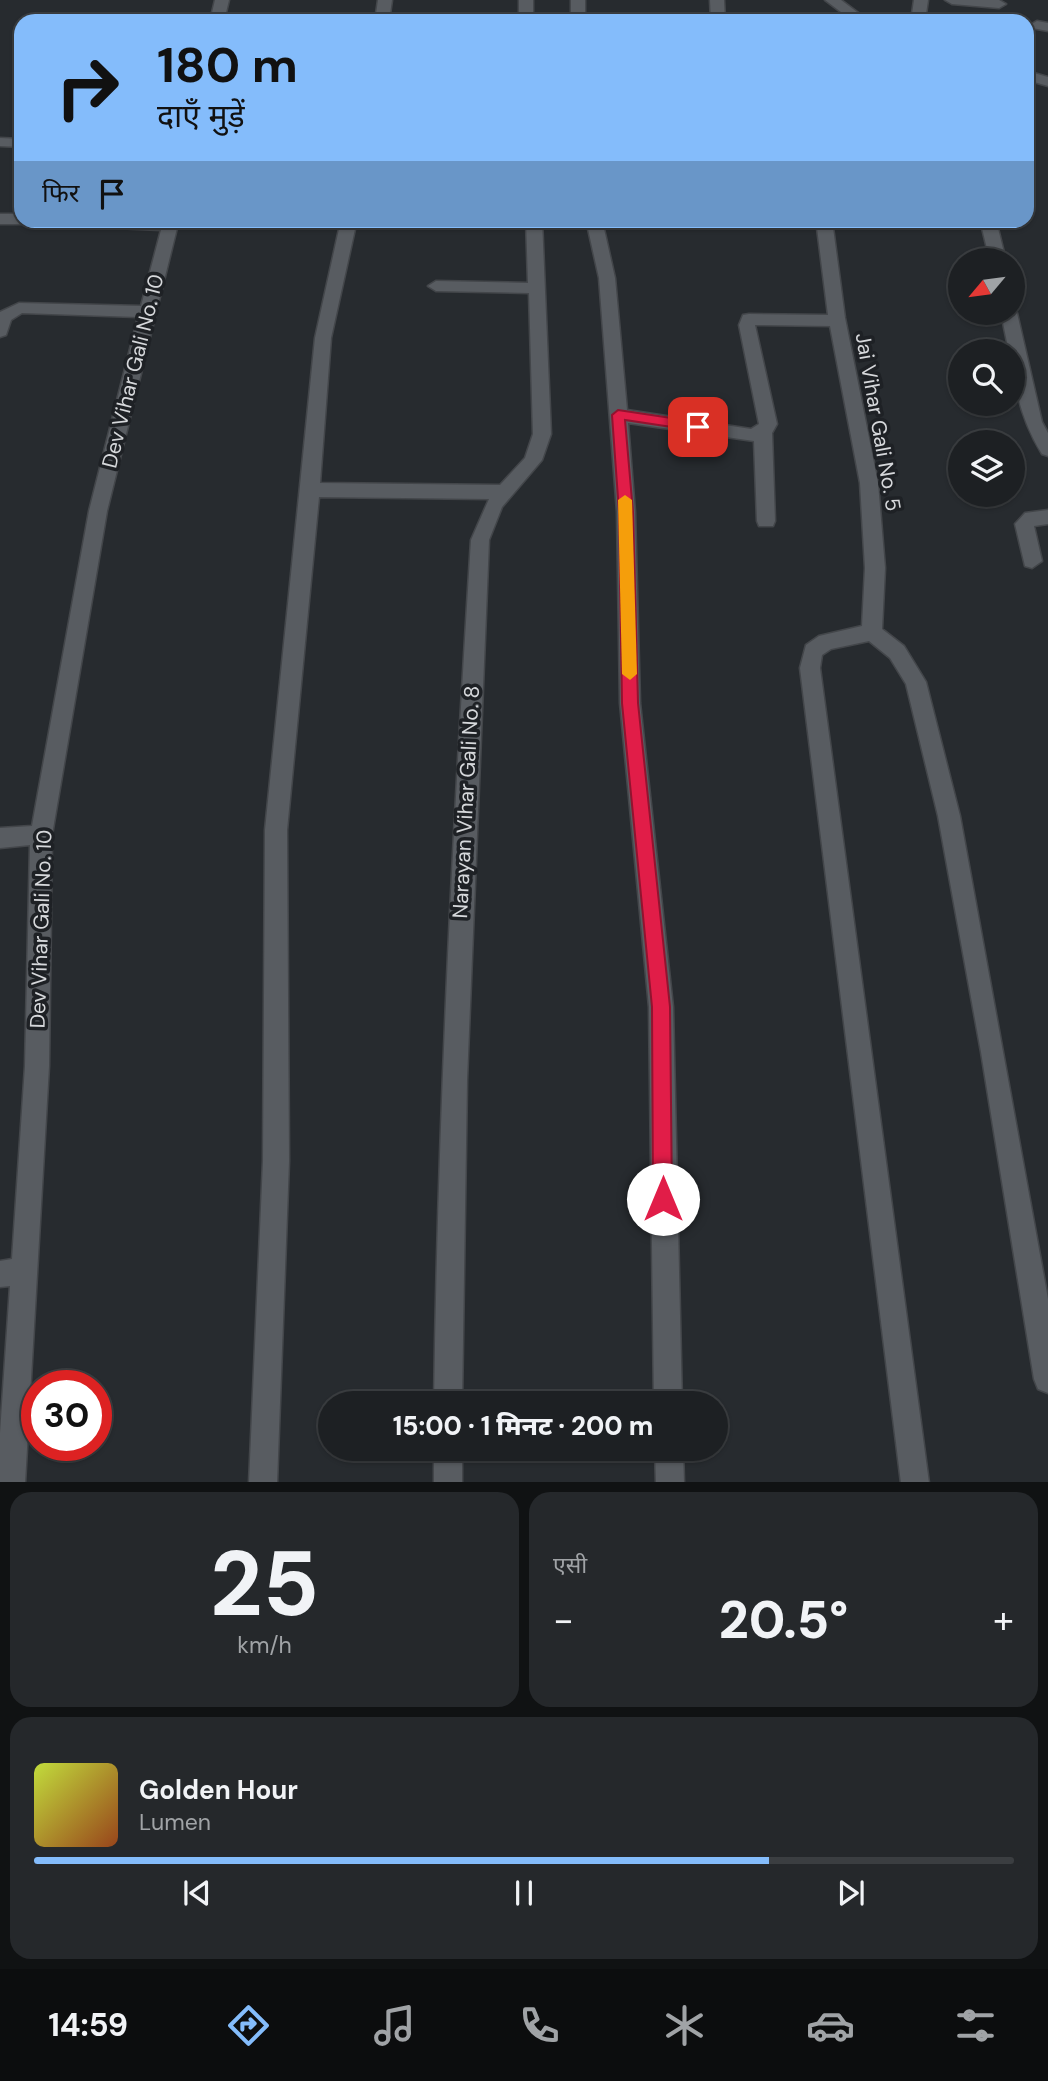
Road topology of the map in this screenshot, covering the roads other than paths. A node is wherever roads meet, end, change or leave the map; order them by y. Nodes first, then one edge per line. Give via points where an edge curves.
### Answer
1 (832, 0) edge
2 (952, 0) edge
3 (999, 4) dead end
4 (852, 14) edge
5 (169, 228) edge
6 (347, 228) edge
7 (534, 228) edge
8 (596, 228) edge
9 (825, 228) edge
10 (990, 228) edge
11 (995, 248) edge
12 (436, 286) dead end
13 (538, 288) junction
14 (146, 312) junction
15 (838, 321) junction
16 (1012, 326) edge
17 (0, 331) edge
18 (618, 415) junction
19 (763, 433) junction
20 (1048, 450) edge
21 (310, 490) junction
22 (505, 492) junction
23 (1048, 517) edge
24 (766, 521) dead end
25 (1032, 561) dead end
26 (873, 632) junction
27 (41, 835) junction
28 (0, 838) edge
29 (12, 1272) edge
30 (1048, 1379) edge
31 (448, 1391) edge
32 (668, 1391) edge
33 (448, 1461) edge
34 (669, 1461) edge
35 (11, 1482) edge
36 (263, 1482) edge
37 (448, 1482) edge
38 (670, 1482) edge
39 (915, 1482) edge

1 - 4 street
2 - 3 street
5 - 14 street, Dev Vihar Gali No. 10
6 - 21 street via 323,338
7 - 13 street, Narayan Vihar Gali No. 8
8 - 18 street via 607,278
9 - 15 street, Jai Vihar Gali No. 5
10 - 11 street
12 - 13 street
13 - 22 street, Narayan Vihar Gali No. 8 via 542,434 530,469
14 - 17 street via 19,307 4,317
14 - 27 street, Dev Vihar Gali No. 10 via 98,511
15 - 19 street via 749,319 768,425
15 - 26 street, Jai Vihar Gali No. 5 via 869,483 875,568
16 - 20 street via 1033,422
18 - 19 street
18 - 32 street via 626,512 630,703 661,1007
19 - 24 street
21 - 22 street
21 - 36 street via 276,830 276,1161
22 - 31 street, Narayan Vihar Gali No. 8 via 489,513 480,540 463,834 448,1242
23 - 25 street via 1032,518 1024,524
26 - 30 street via 897,652 916,682 949,816
26 - 39 street via 826,642 813,651 810,668
27 - 28 street
27 - 29 street, Dev Vihar Gali No. 10 via 37,1066
29 - 35 street, Dev Vihar Gali No. 10
33 - 37 street
34 - 38 street

